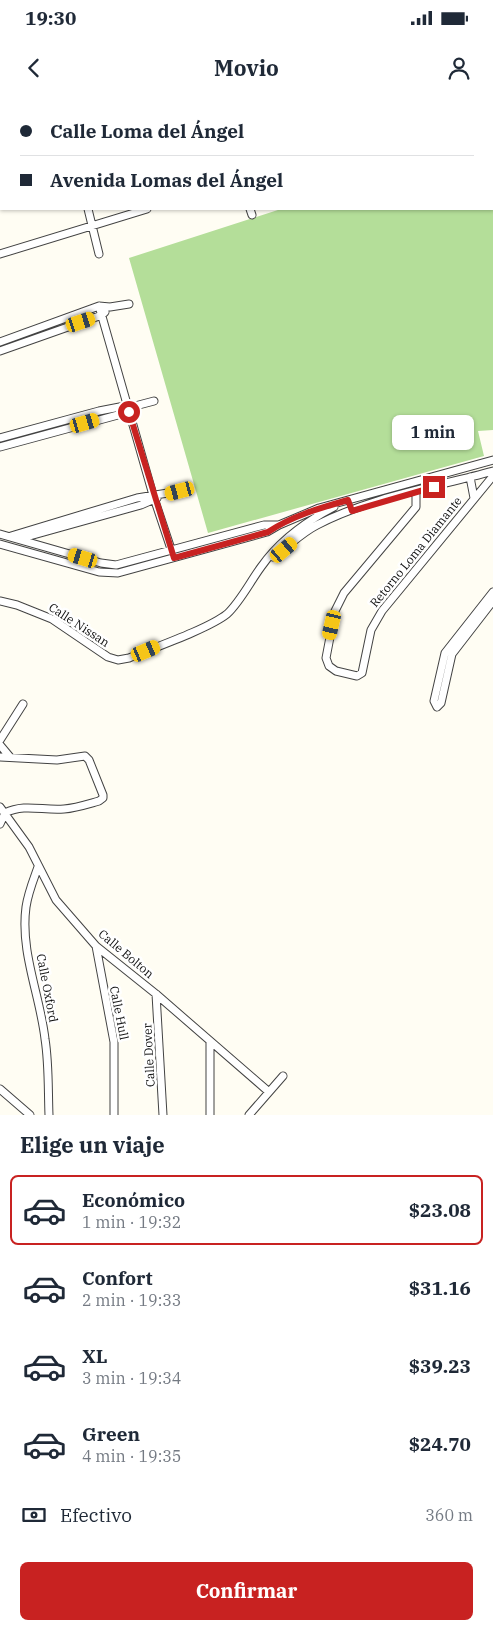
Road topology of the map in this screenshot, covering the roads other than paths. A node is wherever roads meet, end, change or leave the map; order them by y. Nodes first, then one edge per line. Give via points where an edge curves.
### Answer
1 (88, 210) edge
2 (144, 210) edge
3 (92, 225) junction
4 (0, 254) edge
5 (100, 254) dead end
6 (129, 304) dead end
7 (99, 306) junction
8 (110, 307) junction
9 (102, 315) junction
10 (0, 342) edge
11 (0, 350) edge
12 (154, 401) dead end
13 (130, 407) junction
14 (0, 438) edge
15 (0, 447) edge
16 (493, 460) edge
17 (493, 471) edge
18 (493, 476) edge
19 (470, 478) junction
20 (180, 491) dead end
21 (416, 491) junction
22 (156, 497) junction
23 (474, 498) junction
24 (348, 500) junction
25 (352, 511) junction
26 (279, 525) junction
27 (49, 532) junction
28 (0, 534) edge
29 (10, 536) junction
30 (19, 539) junction
31 (0, 543) edge
32 (9, 546) junction
33 (47, 547) junction
34 (172, 549) junction
35 (45, 556) junction
36 (174, 558) junction
37 (263, 564) junction
38 (493, 592) edge
39 (0, 600) edge
40 (493, 601) edge
41 (23, 704) dead end
42 (0, 740) edge
43 (0, 745) edge
44 (0, 757) edge
45 (10, 757) junction
46 (2, 810) edge
47 (0, 824) edge
48 (38, 868) junction
49 (96, 946) junction
50 (156, 994) junction
51 (210, 1040) junction
52 (283, 1076) dead end
53 (0, 1089) edge
54 (269, 1092) junction
55 (30, 1115) edge
56 (49, 1115) edge
57 (114, 1115) edge
58 (163, 1115) edge
59 (210, 1115) edge
60 (249, 1115) edge

1 - 3 street
2 - 3 street
3 - 4 street
3 - 5 street
6 - 8 street
7 - 8 street
7 - 9 street
7 - 10 street
8 - 9 street
9 - 11 street
9 - 13 street
12 - 13 street
13 - 14 street
13 - 15 street
13 - 22 street
16 - 24 street
17 - 19 street
18 - 23 street, Retorno Loma Diamante
19 - 21 street
19 - 23 street, Retorno Loma Diamante
20 - 22 street
21 - 23 street, Retorno Loma Diamante via 416,508 338,602 326,658 336,671 357,676 362,673 376,620
21 - 25 street
22 - 27 street
22 - 29 street
22 - 34 street
24 - 25 street
24 - 26 street
24 - 37 street via 296,529
25 - 37 street via 315,526
26 - 34 street via 264,525
26 - 36 street via 268,532
27 - 30 street
27 - 33 street
28 - 29 street
29 - 30 street
29 - 31 street
30 - 32 street
30 - 33 street
31 - 32 street
32 - 35 street
33 - 34 street via 101,564 116,565
33 - 35 street
34 - 36 street
35 - 36 street via 108,574
37 - 39 street, Calle Nissan via 227,614 118,660 100,654 39,613
38 - 40 street via 445,652 434,701 437,707 441,703 452,654
41 - 42 street
43 - 45 street
44 - 45 street
45 - 46 street via 57,760 85,756 103,798 66,809 24,806
46 - 47 street
46 - 48 street, Calle Bolton via 29,847
48 - 49 street, Calle Bolton via 56,900
48 - 56 street, Calle Oxford via 29,892 26,932 29,965 45,1037
49 - 50 street, Calle Bolton
49 - 57 street, Calle Hull via 114,1042
50 - 51 street, Calle Bolton
50 - 58 street, Calle Dover
51 - 54 street, Calle Bolton
51 - 59 street
52 - 54 street
53 - 55 street
54 - 60 street

